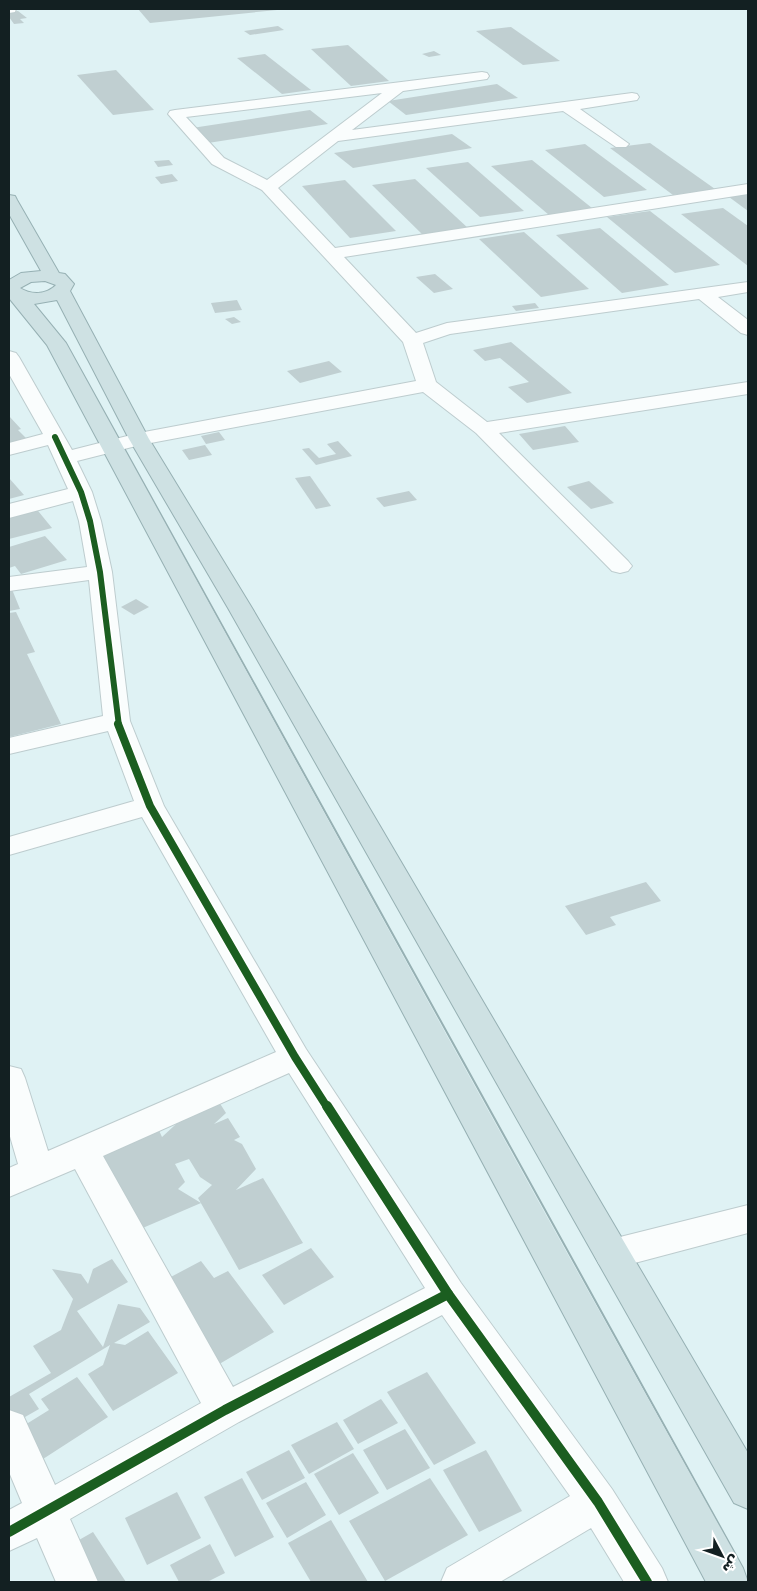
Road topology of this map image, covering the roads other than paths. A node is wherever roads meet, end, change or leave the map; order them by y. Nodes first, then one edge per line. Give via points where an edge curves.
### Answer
1 (482, 76) dead end
2 (398, 87) junction
3 (632, 97) dead end
4 (566, 106) junction
5 (333, 137) junction
6 (620, 144) dead end
7 (268, 187) junction
8 (748, 189) edge
9 (9, 200) edge
10 (330, 254) junction
11 (13, 284) edge
12 (57, 284) junction
13 (748, 287) edge
14 (702, 293) junction
15 (748, 329) edge
16 (412, 340) junction
17 (9, 357) edge
18 (15, 381) edge
19 (427, 385) junction
20 (748, 388) edge
21 (483, 429) junction
22 (125, 442) junction
23 (60, 447) junction
24 (9, 449) edge
25 (81, 492) junction
26 (9, 511) edge
27 (620, 566) dead end
28 (100, 572) junction
29 (9, 584) edge
30 (118, 721) junction
31 (9, 746) edge
32 (150, 806) junction
33 (9, 846) edge
34 (295, 1057) junction
35 (9, 1078) edge
36 (82, 1150) junction
37 (23, 1177) edge
38 (748, 1219) edge
39 (612, 1254) junction
40 (448, 1294) junction
41 (225, 1410) junction
42 (9, 1427) edge
43 (748, 1490) edge
44 (598, 1502) junction
45 (47, 1510) junction
46 (9, 1532) edge
47 (77, 1582) edge
48 (462, 1582) edge
49 (646, 1582) edge
50 (728, 1582) edge

1 - 2 street
2 - 5 street
2 - 7 street via 175,114 218,162
3 - 4 street
4 - 5 street via 447,117 397,134
4 - 6 street
5 - 7 street
7 - 10 street
8 - 10 street
9 - 12 highway
10 - 16 street
11 - 12 highway via 27,277
11 - 22 highway
12 - 22 highway
13 - 14 street
14 - 15 street
14 - 16 street via 447,329
16 - 19 street
17 - 18 street
18 - 23 street
19 - 21 street
19 - 22 street
20 - 21 street
21 - 27 street
22 - 23 street
22 - 39 highway via 240,608
22 - 50 highway via 418,1009
23 - 24 street
23 - 25 street
25 - 26 street
25 - 28 street
28 - 29 street
28 - 30 street
30 - 31 street
30 - 32 street
32 - 33 street
32 - 34 street
34 - 36 street
34 - 40 street
35 - 37 street
36 - 37 street
36 - 41 street
38 - 39 street
39 - 43 highway
40 - 41 street
40 - 44 street
41 - 45 street
42 - 45 street
44 - 48 street
44 - 49 street
45 - 46 street
45 - 47 street

